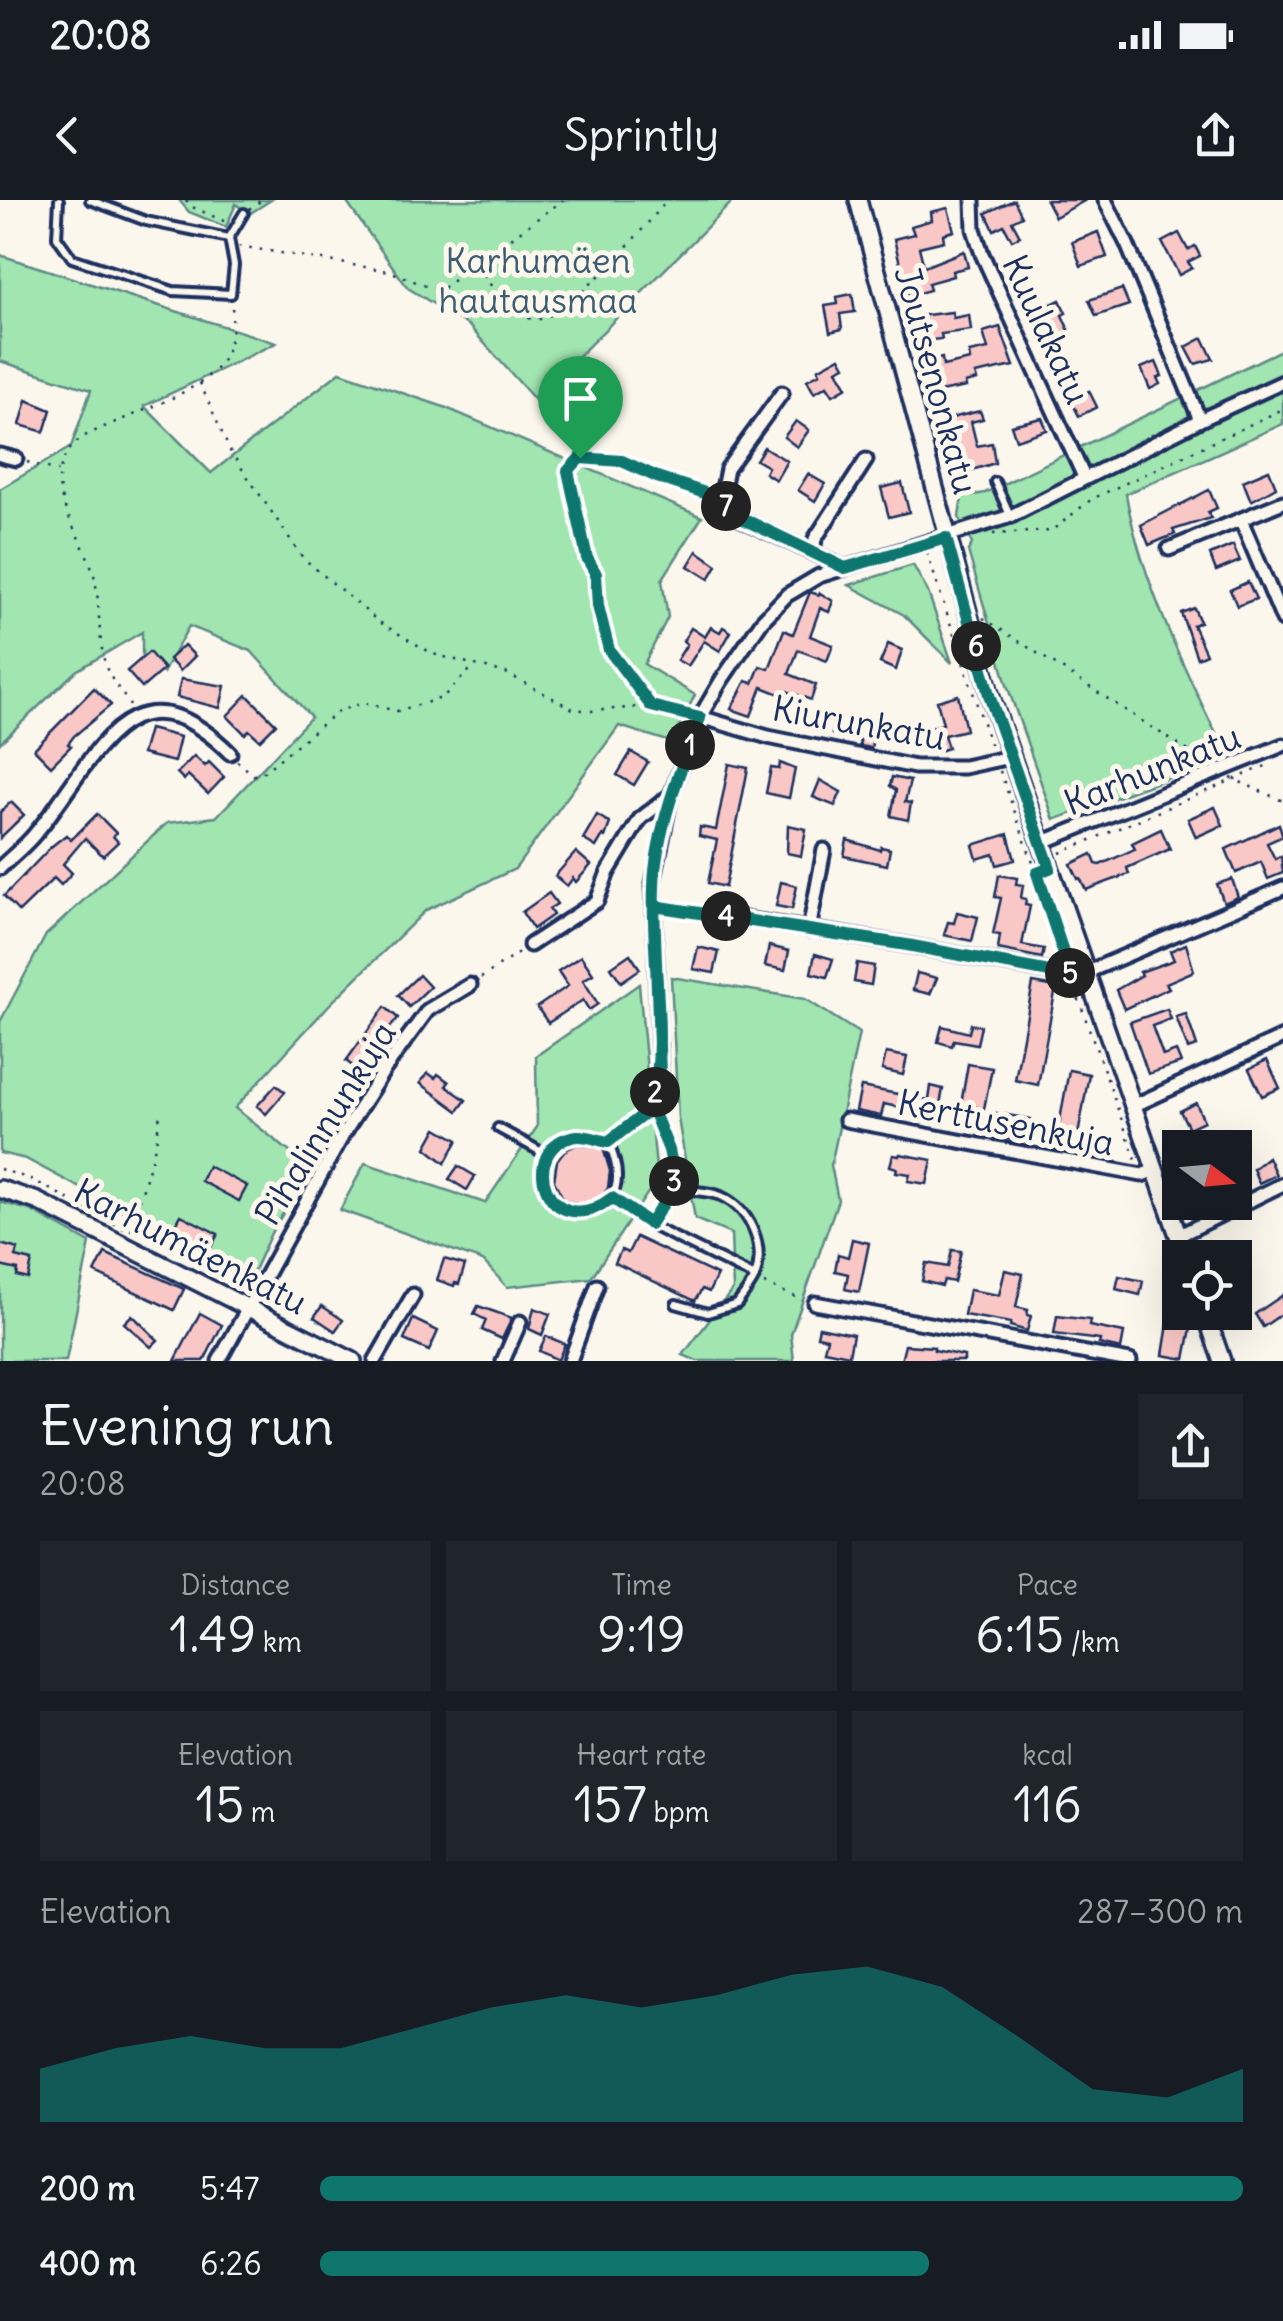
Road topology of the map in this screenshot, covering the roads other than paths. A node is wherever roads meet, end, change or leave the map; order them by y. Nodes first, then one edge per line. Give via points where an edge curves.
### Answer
1 (59, 200) edge
2 (90, 200) edge
3 (858, 200) edge
4 (973, 200) edge
5 (1105, 200) edge
6 (244, 213) road end
7 (230, 242) junction
8 (1283, 382) edge
9 (782, 393) dead end
10 (1200, 420) junction
11 (0, 455) edge
12 (16, 460) road end
13 (866, 460) dead end
14 (1084, 477) junction
15 (995, 482) dead end
16 (1283, 502) edge
17 (1010, 516) junction
18 (1241, 520) junction
19 (946, 538) junction
20 (1169, 549) dead end
21 (812, 552) junction
22 (845, 568) junction
23 (1283, 620) edge
24 (700, 718) junction
25 (1283, 745) edge
26 (230, 753) road end
27 (1003, 758) junction
28 (672, 795) junction
29 (1041, 843) junction
30 (824, 850) dead end
31 (0, 868) edge
32 (1283, 888) edge
33 (714, 914) road end
34 (810, 930) junction
35 (530, 945) road end
36 (1078, 975) junction
37 (470, 986) road end
38 (1283, 1037) edge
39 (1133, 1106) junction
40 (652, 1108) junction
41 (846, 1120) dead end
42 (498, 1128) dead end
43 (608, 1142) junction
44 (547, 1155) junction
45 (1148, 1172) junction
46 (1283, 1184) edge
47 (674, 1187) junction
48 (0, 1188) edge
49 (612, 1198) junction
50 (650, 1224) junction
51 (1178, 1236) junction
52 (1179, 1240) edge
53 (754, 1277) junction
54 (597, 1286) dead end
55 (414, 1295) dead end
56 (676, 1304) dead end
57 (815, 1304) road end
58 (246, 1308) junction
59 (520, 1322) dead end
60 (1211, 1330) edge
61 (218, 1361) edge
62 (353, 1361) edge
63 (375, 1361) edge
64 (503, 1361) edge
65 (570, 1361) edge
66 (1130, 1361) edge
67 (1222, 1361) edge

1 - 7 lane via 57,237 72,258 173,291 232,294
2 - 7 lane
3 - 19 main road, Joutsenonkatu
4 - 14 street, Kuulakatu via 982,254
5 - 10 street
6 - 7 lane
8 - 10 street
9 - 21 street via 727,469 720,498 733,514
10 - 14 street
11 - 12 street
13 - 21 street
14 - 17 street
15 - 17 lane
16 - 18 street
17 - 19 street
18 - 20 street
18 - 23 street
19 - 22 street
19 - 27 main road, Joutsenonkatu
21 - 22 street
22 - 24 street via 787,594
24 - 27 street, Kiurunkatu via 914,767 964,767
24 - 28 street
25 - 29 street, Karhunkatu
26 - 31 street via 193,721 150,712 135,717 118,726 34,835
27 - 29 main road, Joutsenonkatu
28 - 35 street via 640,819 597,901
28 - 40 street via 654,883 660,1074
29 - 36 main road, Joutsenonkatu
30 - 34 street
32 - 36 street
33 - 34 street
34 - 36 street
36 - 39 main road, Joutsenonkatu
37 - 58 street, Pihalinnunkuja via 428,1010 384,1070
38 - 39 street
39 - 45 main road, Joutsenonkatu
40 - 43 lane
40 - 47 lane via 669,1150
41 - 45 street, Kerttusenkuja
42 - 44 lane
43 - 44 lane via 578,1136
43 - 49 lane via 619,1180
44 - 49 lane via 544,1190 559,1206 598,1209
45 - 51 main road, Joutsenonkatu
46 - 51 street
47 - 50 lane
47 - 53 lane via 715,1194 744,1215 759,1242
48 - 58 main road, Karhumäenkatu
49 - 50 lane
50 - 53 lane
51 - 52 main road, Joutsenonkatu
53 - 56 lane via 737,1304 708,1313
54 - 65 street
55 - 63 street
57 - 66 street
58 - 61 street, Pihalinnunkuja
58 - 62 main road, Karhumäenkatu
59 - 64 street
60 - 67 main road

